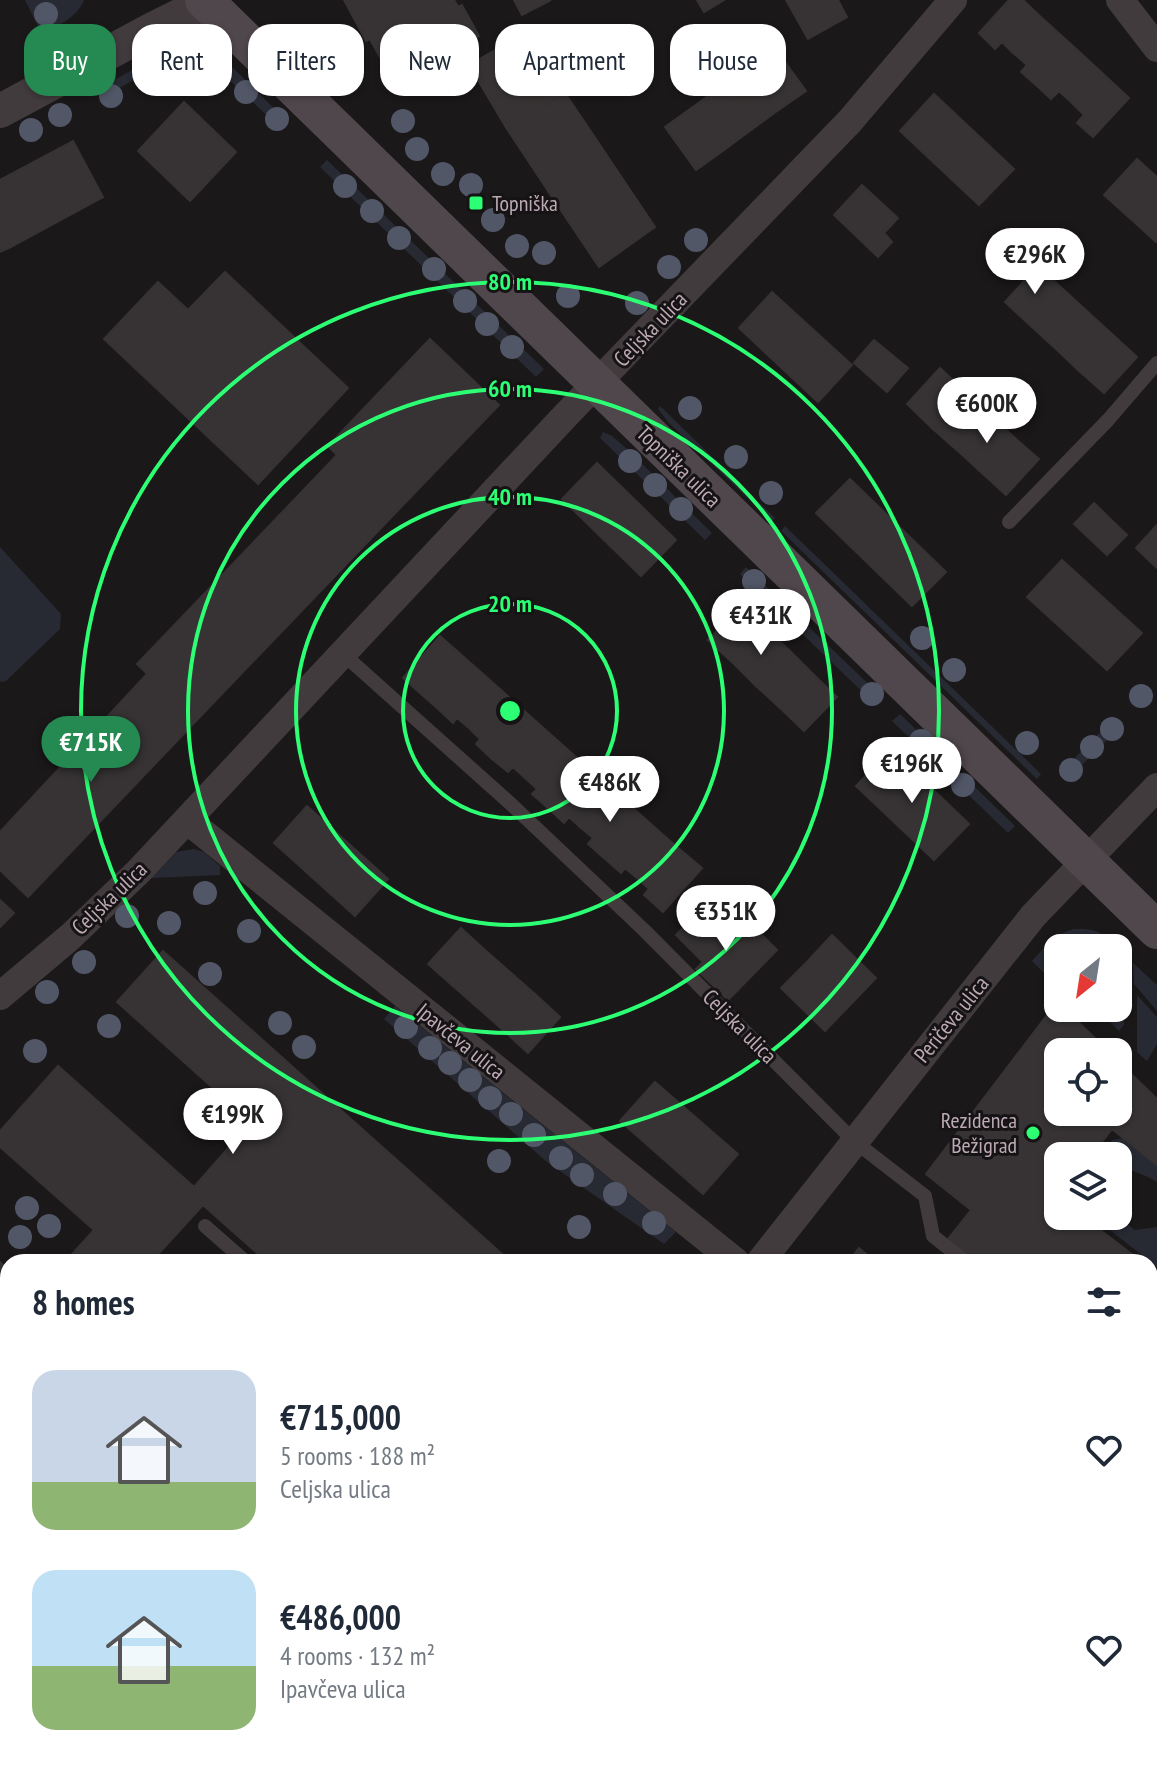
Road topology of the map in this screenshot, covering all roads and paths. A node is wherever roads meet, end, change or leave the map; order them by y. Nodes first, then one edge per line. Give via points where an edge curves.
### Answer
1 (953, 0) edge
2 (1120, 0) edge
3 (207, 1) edge
4 (1157, 48) edge
5 (0, 111) edge
6 (1157, 363) edge
7 (596, 385) junction
8 (1009, 522) dead end
9 (342, 653) junction
10 (1157, 787) edge
11 (187, 820) junction
12 (1085, 861) junction
13 (1157, 930) edge
14 (0, 996) edge
15 (854, 1141) junction
16 (205, 1226) dead end
17 (237, 1254) edge
18 (726, 1254) edge
19 (766, 1254) edge
20 (956, 1254) edge

1 - 7 street, Celjska ulica via 850,121
2 - 4 street
3 - 5 street
3 - 7 main road, Topniška ulica
6 - 8 lane
7 - 9 street, Celjska ulica
7 - 12 main road, Topniška ulica
9 - 11 street, Celjska ulica
9 - 15 lane, Celjska ulica via 633,920
10 - 12 street, Peričeva ulica
11 - 14 street, Celjska ulica via 70,937
11 - 18 street, Ipavčeva ulica
12 - 13 main road, Topniška ulica
12 - 15 street, Peričeva ulica via 1033,916
15 - 19 street, Peričeva ulica
15 - 20 lane, Celjska ulica via 925,1196 933,1236
16 - 17 lane

